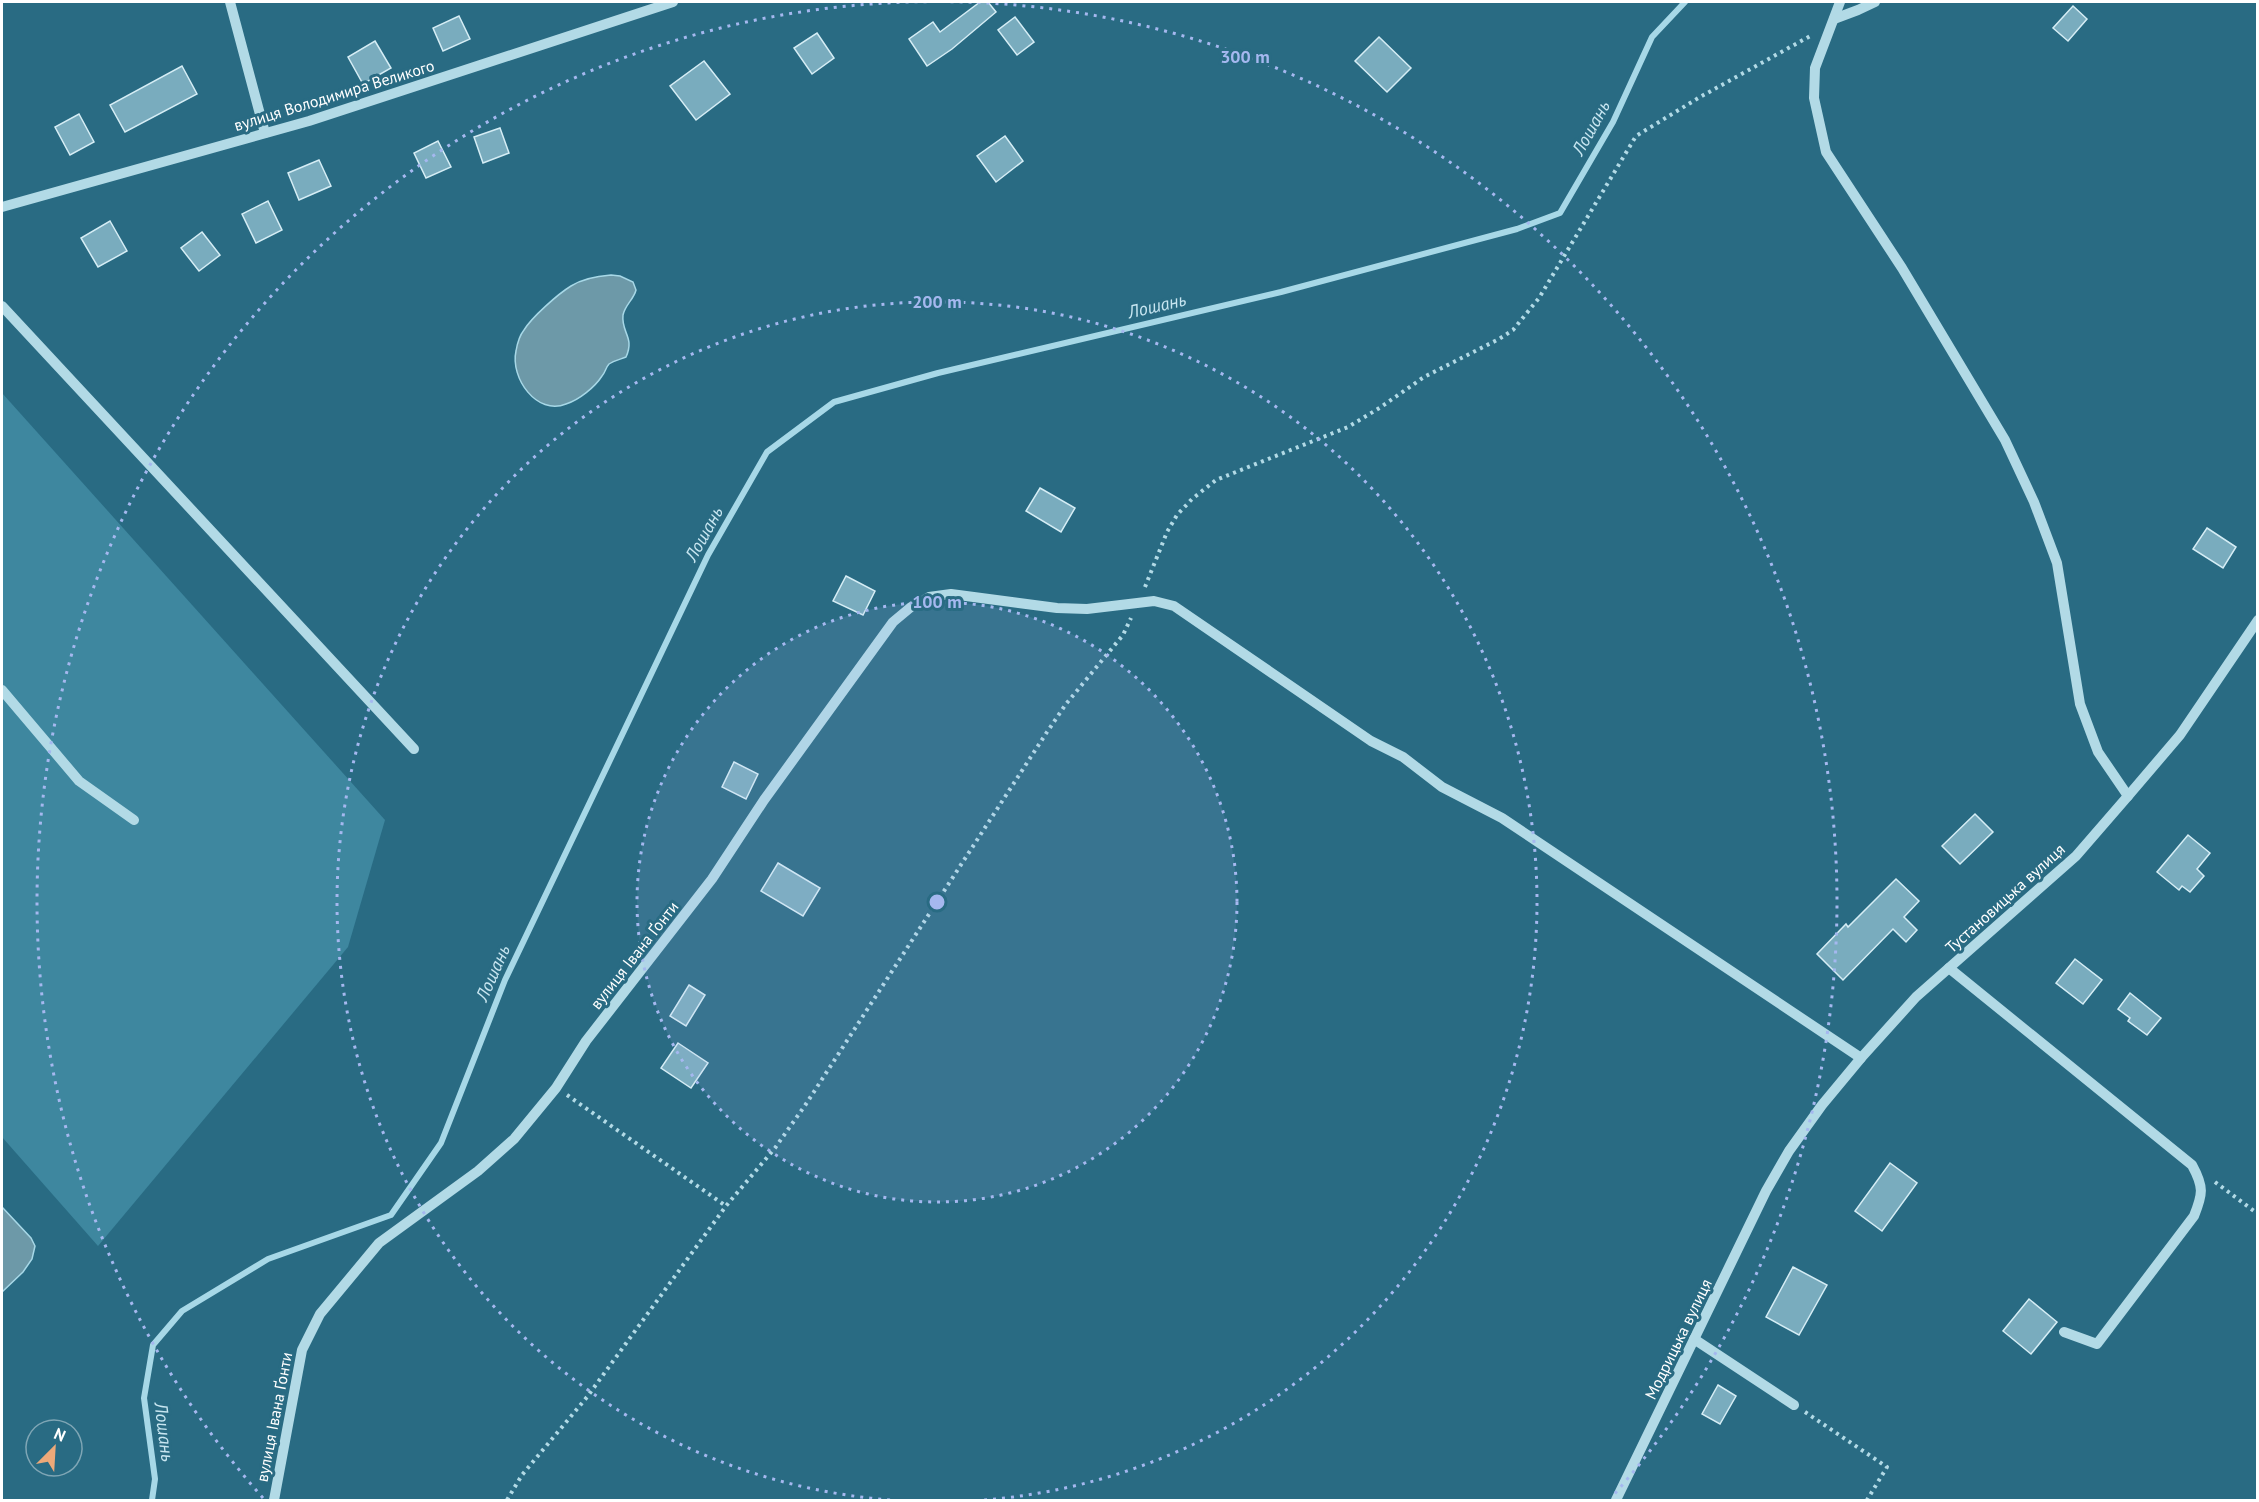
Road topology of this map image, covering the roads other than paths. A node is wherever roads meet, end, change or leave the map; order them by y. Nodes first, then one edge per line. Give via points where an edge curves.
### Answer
1 (230, 2) edge
2 (673, 2) edge
3 (1840, 2) edge
4 (1875, 2) edge
5 (1834, 19) junction
6 (265, 133) junction
7 (2, 207) edge
8 (2, 306) edge
9 (2258, 620) edge
10 (2, 690) edge
11 (414, 749) dead end
12 (2128, 796) junction
13 (134, 820) dead end
14 (1949, 968) junction
15 (1861, 1058) junction
16 (1766, 1191) joint
17 (2064, 1332) dead end
18 (1694, 1339) junction
19 (1794, 1405) road end
20 (274, 1500) edge
21 (1616, 1500) edge

1 - 6 street
2 - 6 street, вулиця Володимира Великого
3 - 5 street
4 - 5 street
5 - 12 street via 1815,68 1814,98 1826,152 1908,278 2005,440 2025,481 2057,563 2080,704 2098,752
6 - 7 street, вулиця Володимира Великого
8 - 11 street
9 - 12 street, Тустановицька вулиця via 2180,735
10 - 13 street via 79,782
12 - 14 street, Тустановицька вулиця via 2076,856
14 - 15 street, Тустановицька вулиця via 1916,997
14 - 17 street via 2192,1165 2200,1180 2202,1196 2194,1216 2097,1344
15 - 16 street, Тустановицька вулиця via 1822,1105
15 - 20 street, вулиця Івана Ґонти via 1502,818 1443,787 1403,757 1371,741 1174,606 1154,601 1087,609 1057,608 951,594 929,597 893,622 712,879 514,1139 478,1172 379,1243 320,1314 302,1350
16 - 18 street, Модрицька вулиця
18 - 19 street
18 - 21 street, Модрицька вулиця

